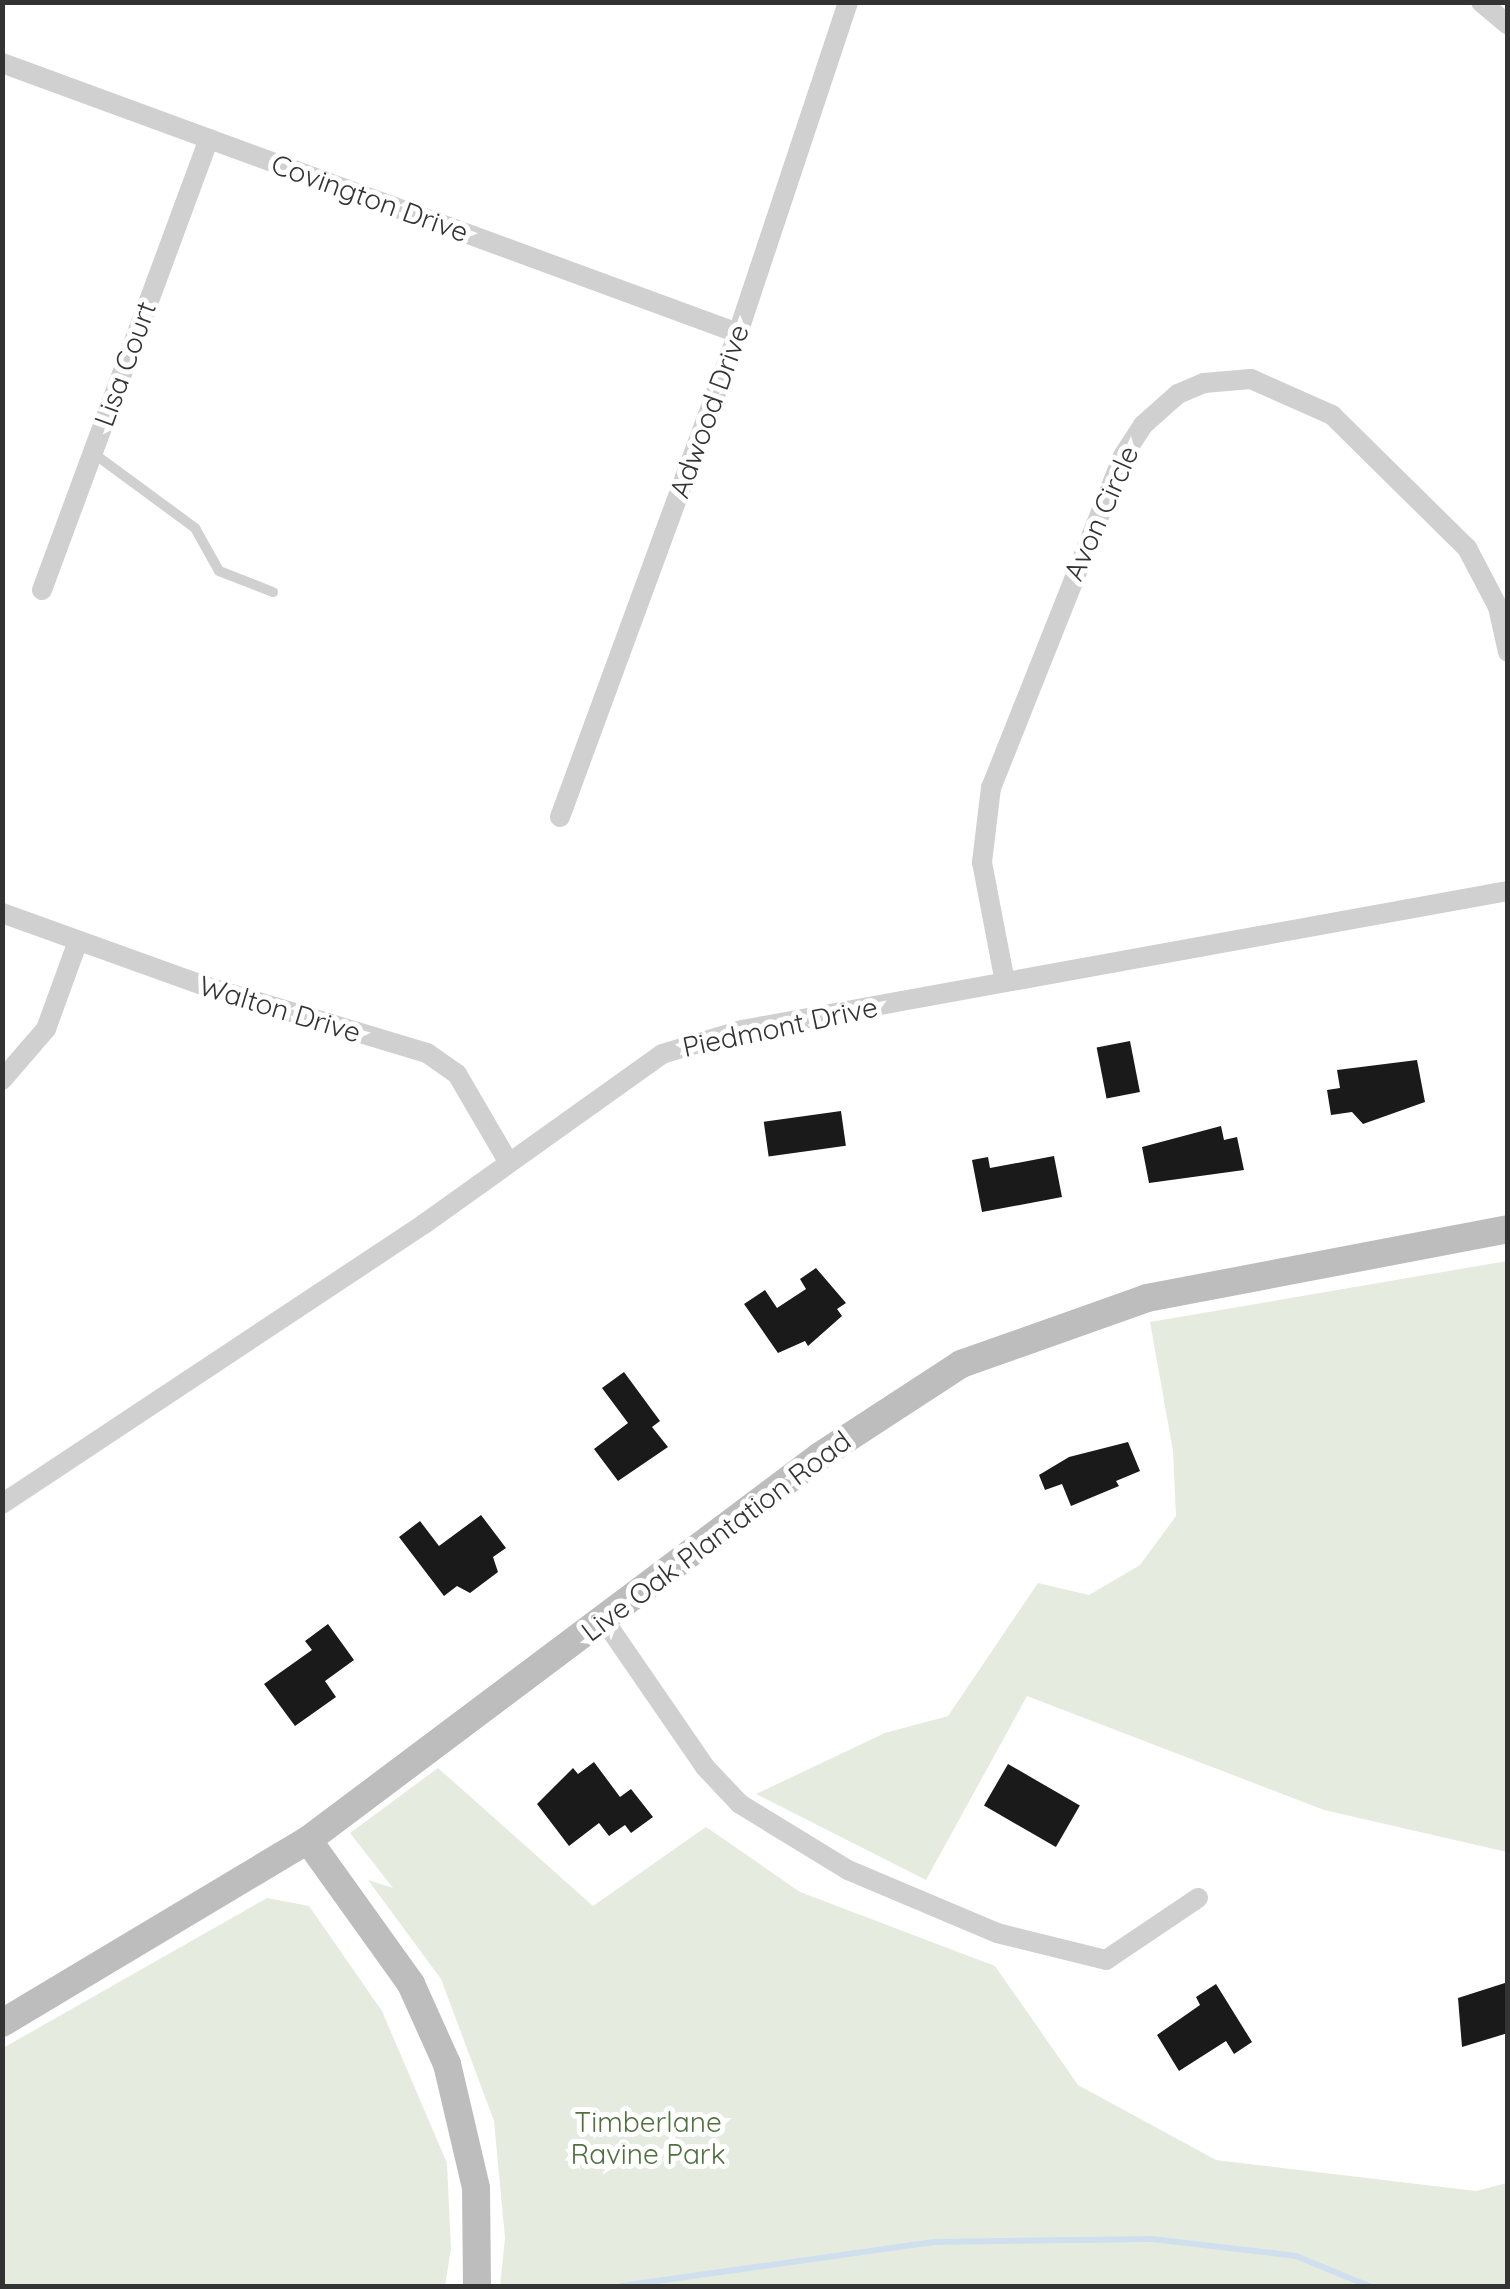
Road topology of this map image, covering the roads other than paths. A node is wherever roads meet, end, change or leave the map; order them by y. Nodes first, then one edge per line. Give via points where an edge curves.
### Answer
1 (848, 2) edge
2 (1481, 2) edge
3 (1508, 25) edge
4 (2, 63) edge
5 (209, 139) junction
6 (738, 333) junction
7 (93, 453) junction
8 (42, 590) dead end
9 (273, 592) dead end
10 (1508, 652) edge
11 (560, 816) dead end
12 (1508, 891) edge
13 (2, 914) edge
14 (78, 941) junction
15 (1005, 982) junction
16 (2, 1080) edge
17 (509, 1163) junction
18 (1508, 1229) edge
19 (2, 1504) edge
20 (604, 1620) junction
21 (308, 1840) junction
22 (1198, 1898) dead end
23 (2, 2023) edge
24 (477, 2286) edge

1 - 6 street, Adwood Drive
2 - 3 street
4 - 5 street, Covington Drive
5 - 6 street, Covington Drive
5 - 7 street, Lisa Court
6 - 11 street, Adwood Drive
7 - 8 street, Lisa Court
7 - 9 lane via 195,528 219,571
10 - 15 street, Avon Circle via 1498,607 1466,548 1332,415 1291,391 1251,379 1226,379 1178,394 1143,425 1122,456 991,788 982,862
12 - 15 street, Piedmont Drive
13 - 14 street, Walton Drive
14 - 16 street via 46,1030
14 - 17 street, Walton Drive via 427,1054 457,1074
15 - 17 street, Piedmont Drive via 742,1030 662,1054
17 - 19 street, Piedmont Drive
18 - 20 street, Live Oak Plantation Road via 1147,1298 1010,1342 912,1392
20 - 21 street, Live Oak Plantation Road
20 - 22 street via 705,1767 740,1804 848,1870 998,1933 1106,1960
21 - 23 street, Live Oak Plantation Road
21 - 24 street via 411,1984 447,2064 476,2188

